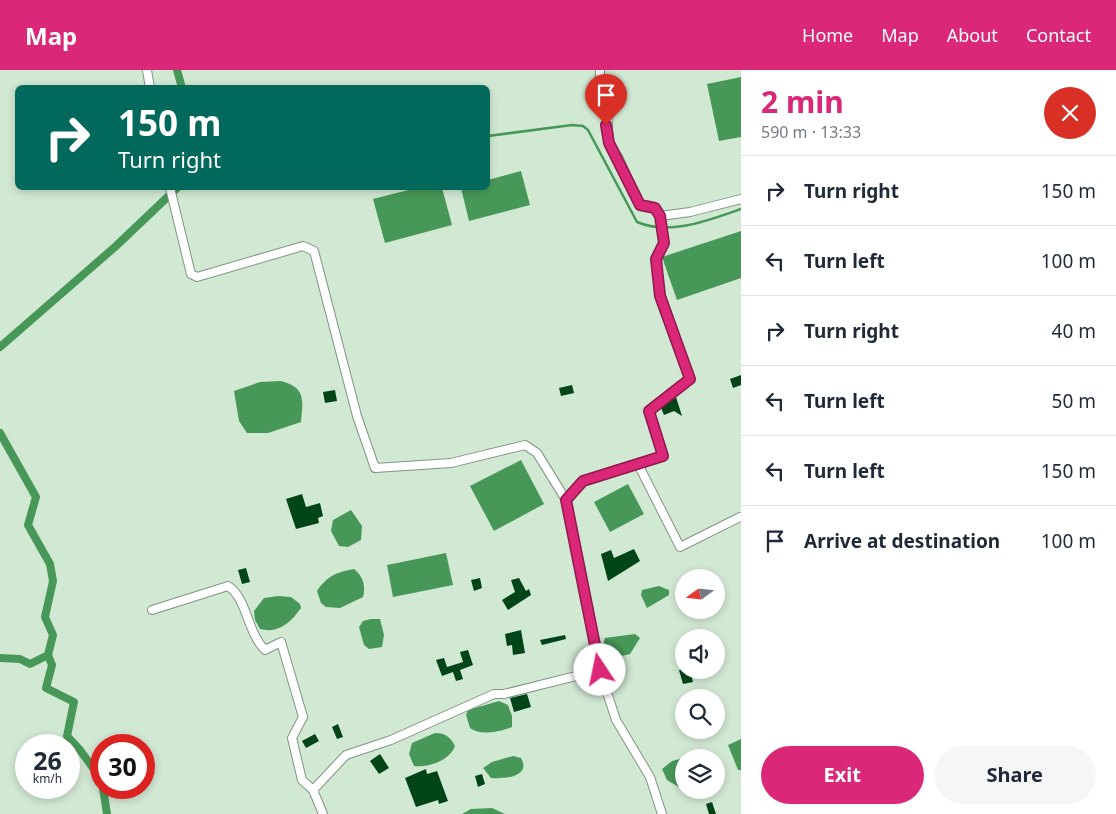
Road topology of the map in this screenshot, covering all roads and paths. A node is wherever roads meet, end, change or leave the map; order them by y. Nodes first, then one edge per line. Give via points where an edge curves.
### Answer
1 (147, 70) edge
2 (600, 70) edge
3 (150, 85) edge
4 (171, 190) edge
5 (741, 199) edge
6 (660, 218) junction
7 (638, 464) junction
8 (566, 500) junction
9 (740, 517) dead end
10 (152, 610) dead end
11 (600, 670) junction
12 (313, 790) junction
13 (322, 814) edge
14 (662, 814) edge

1 - 3 street
2 - 6 street via 609,143 640,205 655,208
4 - 8 street via 192,274 198,277 303,246 314,251 357,416 375,468 451,463 526,445 537,453
5 - 6 street
6 - 7 street via 664,243 656,259 660,296 690,379 649,411 663,456
7 - 8 street via 583,481
7 - 9 street via 680,547
8 - 11 street
10 - 12 street via 228,586 236,591 256,640 265,650 281,642 303,717 292,738 302,780
11 - 12 street via 494,694 391,740 346,755
11 - 14 street via 616,720 650,777
12 - 13 street

